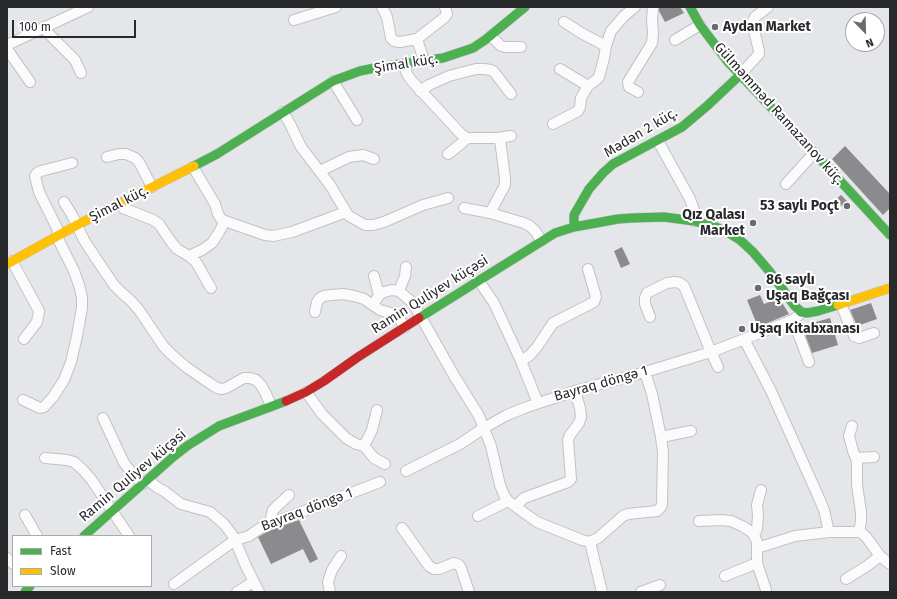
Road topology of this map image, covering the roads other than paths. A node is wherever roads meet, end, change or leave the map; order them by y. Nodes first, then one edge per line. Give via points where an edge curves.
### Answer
1 (88, 7) edge
2 (336, 7) edge
3 (382, 7) edge
4 (445, 7) edge
5 (525, 7) edge
6 (635, 7) edge
7 (653, 7) edge
8 (690, 7) edge
9 (768, 7) edge
10 (294, 20) dead end
11 (564, 22) dead end
12 (700, 25) junction
13 (44, 27) junction
14 (491, 36) junction
15 (417, 39) junction
16 (675, 40) dead end
17 (7, 45) edge
18 (606, 46) junction
19 (521, 47) dead end
20 (7, 49) edge
21 (424, 61) junction
22 (404, 64) junction
23 (560, 69) dead end
24 (81, 73) dead end
25 (740, 75) junction
26 (333, 81) junction
27 (30, 82) dead end
28 (588, 86) junction
29 (420, 91) junction
30 (638, 92) dead end
31 (511, 94) dead end
32 (283, 112) junction
33 (357, 120) dead end
34 (553, 124) dead end
35 (511, 136) dead end
36 (467, 138) junction
37 (497, 138) junction
38 (658, 141) junction
39 (814, 153) junction
40 (448, 154) dead end
41 (107, 157) dead end
42 (374, 159) dead end
43 (72, 163) dead end
44 (194, 167) junction
45 (320, 171) junction
46 (786, 184) dead end
47 (152, 187) junction
48 (448, 198) dead end
49 (64, 202) dead end
50 (121, 203) junction
51 (464, 208) dead end
52 (346, 212) junction
53 (490, 213) junction
54 (225, 221) junction
55 (694, 221) junction
56 (77, 225) junction
57 (574, 227) junction
58 (890, 235) edge
59 (58, 236) junction
60 (541, 241) junction
61 (189, 256) junction
62 (10, 263) edge
63 (406, 267) dead end
64 (588, 270) dead end
65 (374, 276) dead end
66 (479, 281) junction
67 (211, 288) dead end
68 (890, 288) edge
69 (399, 291) junction
70 (379, 295) junction
71 (373, 304) junction
72 (841, 304) junction
73 (315, 312) dead end
74 (801, 312) junction
75 (421, 317) junction
76 (650, 317) dead end
77 (793, 320) junction
78 (405, 327) junction
79 (874, 333) dead end
80 (744, 339) junction
81 (24, 340) dead end
82 (711, 352) junction
83 (521, 361) junction
84 (809, 362) dead end
85 (718, 368) dead end
86 (645, 372) junction
87 (575, 391) junction
88 (306, 392) junction
89 (23, 400) dead end
90 (538, 403) junction
91 (271, 406) junction
92 (377, 410) dead end
93 (103, 418) dead end
94 (852, 426) dead end
95 (484, 428) junction
96 (691, 431) dead end
97 (661, 437) junction
98 (364, 446) junction
99 (874, 457) dead end
100 (46, 458) dead end
101 (856, 458) junction
102 (385, 464) dead end
103 (406, 471) dead end
104 (145, 482) junction
105 (380, 482) dead end
106 (761, 490) dead end
107 (288, 495) dead end
108 (512, 504) junction
109 (112, 512) junction
110 (25, 515) dead end
111 (478, 516) dead end
112 (699, 521) dead end
113 (270, 522) junction
114 (402, 528) dead end
115 (829, 532) junction
116 (859, 532) junction
117 (36, 535) edge
118 (85, 535) edge
119 (128, 535) edge
120 (754, 535) junction
121 (234, 540) junction
122 (590, 542) junction
123 (757, 548) junction
124 (341, 556) dead end
125 (880, 556) junction
126 (756, 563) junction
127 (890, 564) edge
128 (725, 576) dead end
129 (846, 579) dead end
130 (253, 582) junction
131 (174, 584) dead end
132 (660, 585) dead end
133 (237, 592) edge
134 (259, 592) edge
135 (330, 592) edge
136 (469, 592) edge
137 (602, 592) edge
138 (641, 592) edge
139 (766, 592) edge

1 - 13 street
2 - 10 street
3 - 15 street via 394,41
4 - 15 street via 445,17
5 - 14 street, Şimal küç.
6 - 18 street via 611,31
7 - 30 street via 652,43 628,82 629,87
8 - 12 street, Gülməmməd Ramazanov küç.
9 - 25 street via 753,21 759,54
11 - 18 street
12 - 16 street
12 - 25 street, Gülməmməd Ramazanov küç.
13 - 17 street
13 - 24 street via 75,60
14 - 19 street via 505,48
14 - 21 street, Şimal küç. via 473,48 457,54
15 - 21 street
18 - 28 street via 599,77
20 - 27 street
21 - 22 street, Şimal küç.
22 - 26 street, Şimal küç. via 360,71
22 - 29 street via 407,74
23 - 28 street
25 - 38 street, Mədən 2 küç. via 682,128
25 - 39 street, Gülməmməd Ramazanov küç.
26 - 32 street, Şimal küç.
26 - 33 street
28 - 34 street via 581,98 578,111
29 - 31 street via 449,76 484,69 494,72
29 - 36 street
32 - 44 street, Şimal küç.
32 - 45 street via 308,157
35 - 37 street
36 - 37 street
36 - 40 street
37 - 53 street via 500,141 505,185
38 - 55 street via 690,199
38 - 57 street, Mədən 2 küç. via 614,164 603,173 589,189 574,215
39 - 46 street
39 - 58 street, Gülməmməd Ramazanov küç.
41 - 47 street via 126,154 135,158
42 - 45 street via 363,155 349,157
43 - 59 street via 37,172 35,176
44 - 47 street, Şimal küç.
44 - 54 street via 218,214
45 - 52 street
47 - 50 street, Şimal küç.
48 - 52 street via 373,225 358,222
49 - 56 street
50 - 56 street, Şimal küç.
50 - 61 street via 124,209 159,224 177,249
51 - 53 street
52 - 54 street via 292,232 273,236
53 - 60 street via 530,226
54 - 61 street via 212,243
55 - 57 street, Ramin Quliyev küçəsi via 632,218
55 - 74 street, Ramin Quliyev küçəsi via 727,232 744,244
56 - 59 street, Şimal küç.
56 - 91 street via 94,257 114,285 131,300 172,355 217,388 226,388 244,378 256,380
57 - 60 street, Ramin Quliyev küçəsi
59 - 62 street, Şimal küç.
59 - 89 street via 82,297 77,336 64,380 53,397 40,408
60 - 66 street, Ramin Quliyev küçəsi
61 - 67 street via 196,262
62 - 81 street via 39,310 37,322
63 - 69 street
64 - 83 street via 596,298 594,302 553,324 537,347
65 - 70 street
66 - 75 street, Ramin Quliyev küçəsi
66 - 83 street via 494,303
68 - 72 street
69 - 70 street via 392,290
69 - 75 street via 413,303
70 - 71 street
71 - 73 street via 364,298 331,295 320,298
71 - 78 street via 380,310 397,316
72 - 74 street via 807,313
72 - 79 street via 854,336 859,338
74 - 77 street, Bayraq döngə 1
75 - 78 street, Ramin Quliyev küçəsi
75 - 95 street
76 - 82 street via 645,304 647,293 667,283 680,283 684,286
77 - 80 street, Bayraq döngə 1
77 - 84 street
78 - 88 street, Ramin Quliyev küçəsi
80 - 82 street, Bayraq döngə 1
80 - 115 street via 771,391 813,484 824,510
82 - 85 street
82 - 86 street, Bayraq döngə 1
83 - 90 street
86 - 87 street, Bayraq döngə 1
86 - 97 street
87 - 90 street, Bayraq döngə 1
87 - 108 street via 581,417 568,440 571,479
88 - 91 street, Ramin Quliyev küçəsi
88 - 98 street via 322,414 346,438
90 - 95 street, Bayraq döngə 1 via 507,415
91 - 104 street, Ramin Quliyev küçəsi via 219,426 187,446
92 - 98 street via 372,430
93 - 104 street via 124,463 132,473
94 - 101 street via 849,436
95 - 103 street, Bayraq döngə 1 via 460,444
95 - 108 street via 493,452 500,485
96 - 97 street
97 - 122 street via 661,507 623,516
98 - 102 street via 374,458
99 - 101 street
100 - 109 street via 74,462 91,479
101 - 116 street via 861,512
104 - 109 street, Ramin Quliyev küçəsi
104 - 121 street via 164,491 181,504 210,512 224,524
105 - 113 street, Bayraq döngə 1
106 - 120 street
107 - 113 street via 273,510
108 - 111 street
108 - 122 street via 537,522
109 - 118 street, Ramin Quliyev küçəsi
109 - 119 street
110 - 117 street
112 - 120 street via 731,521
113 - 121 street, Bayraq döngə 1 via 249,536
114 - 136 street via 429,566 439,569 454,563 458,565
115 - 116 street
115 - 123 street via 795,536
116 - 125 street via 867,538
120 - 123 street
121 - 130 street
121 - 131 street, Bayraq döngə 1
122 - 137 street
123 - 126 street
124 - 135 street via 328,582
125 - 127 street
125 - 129 street
126 - 128 street
126 - 139 street
130 - 133 street
130 - 134 street
132 - 138 street

